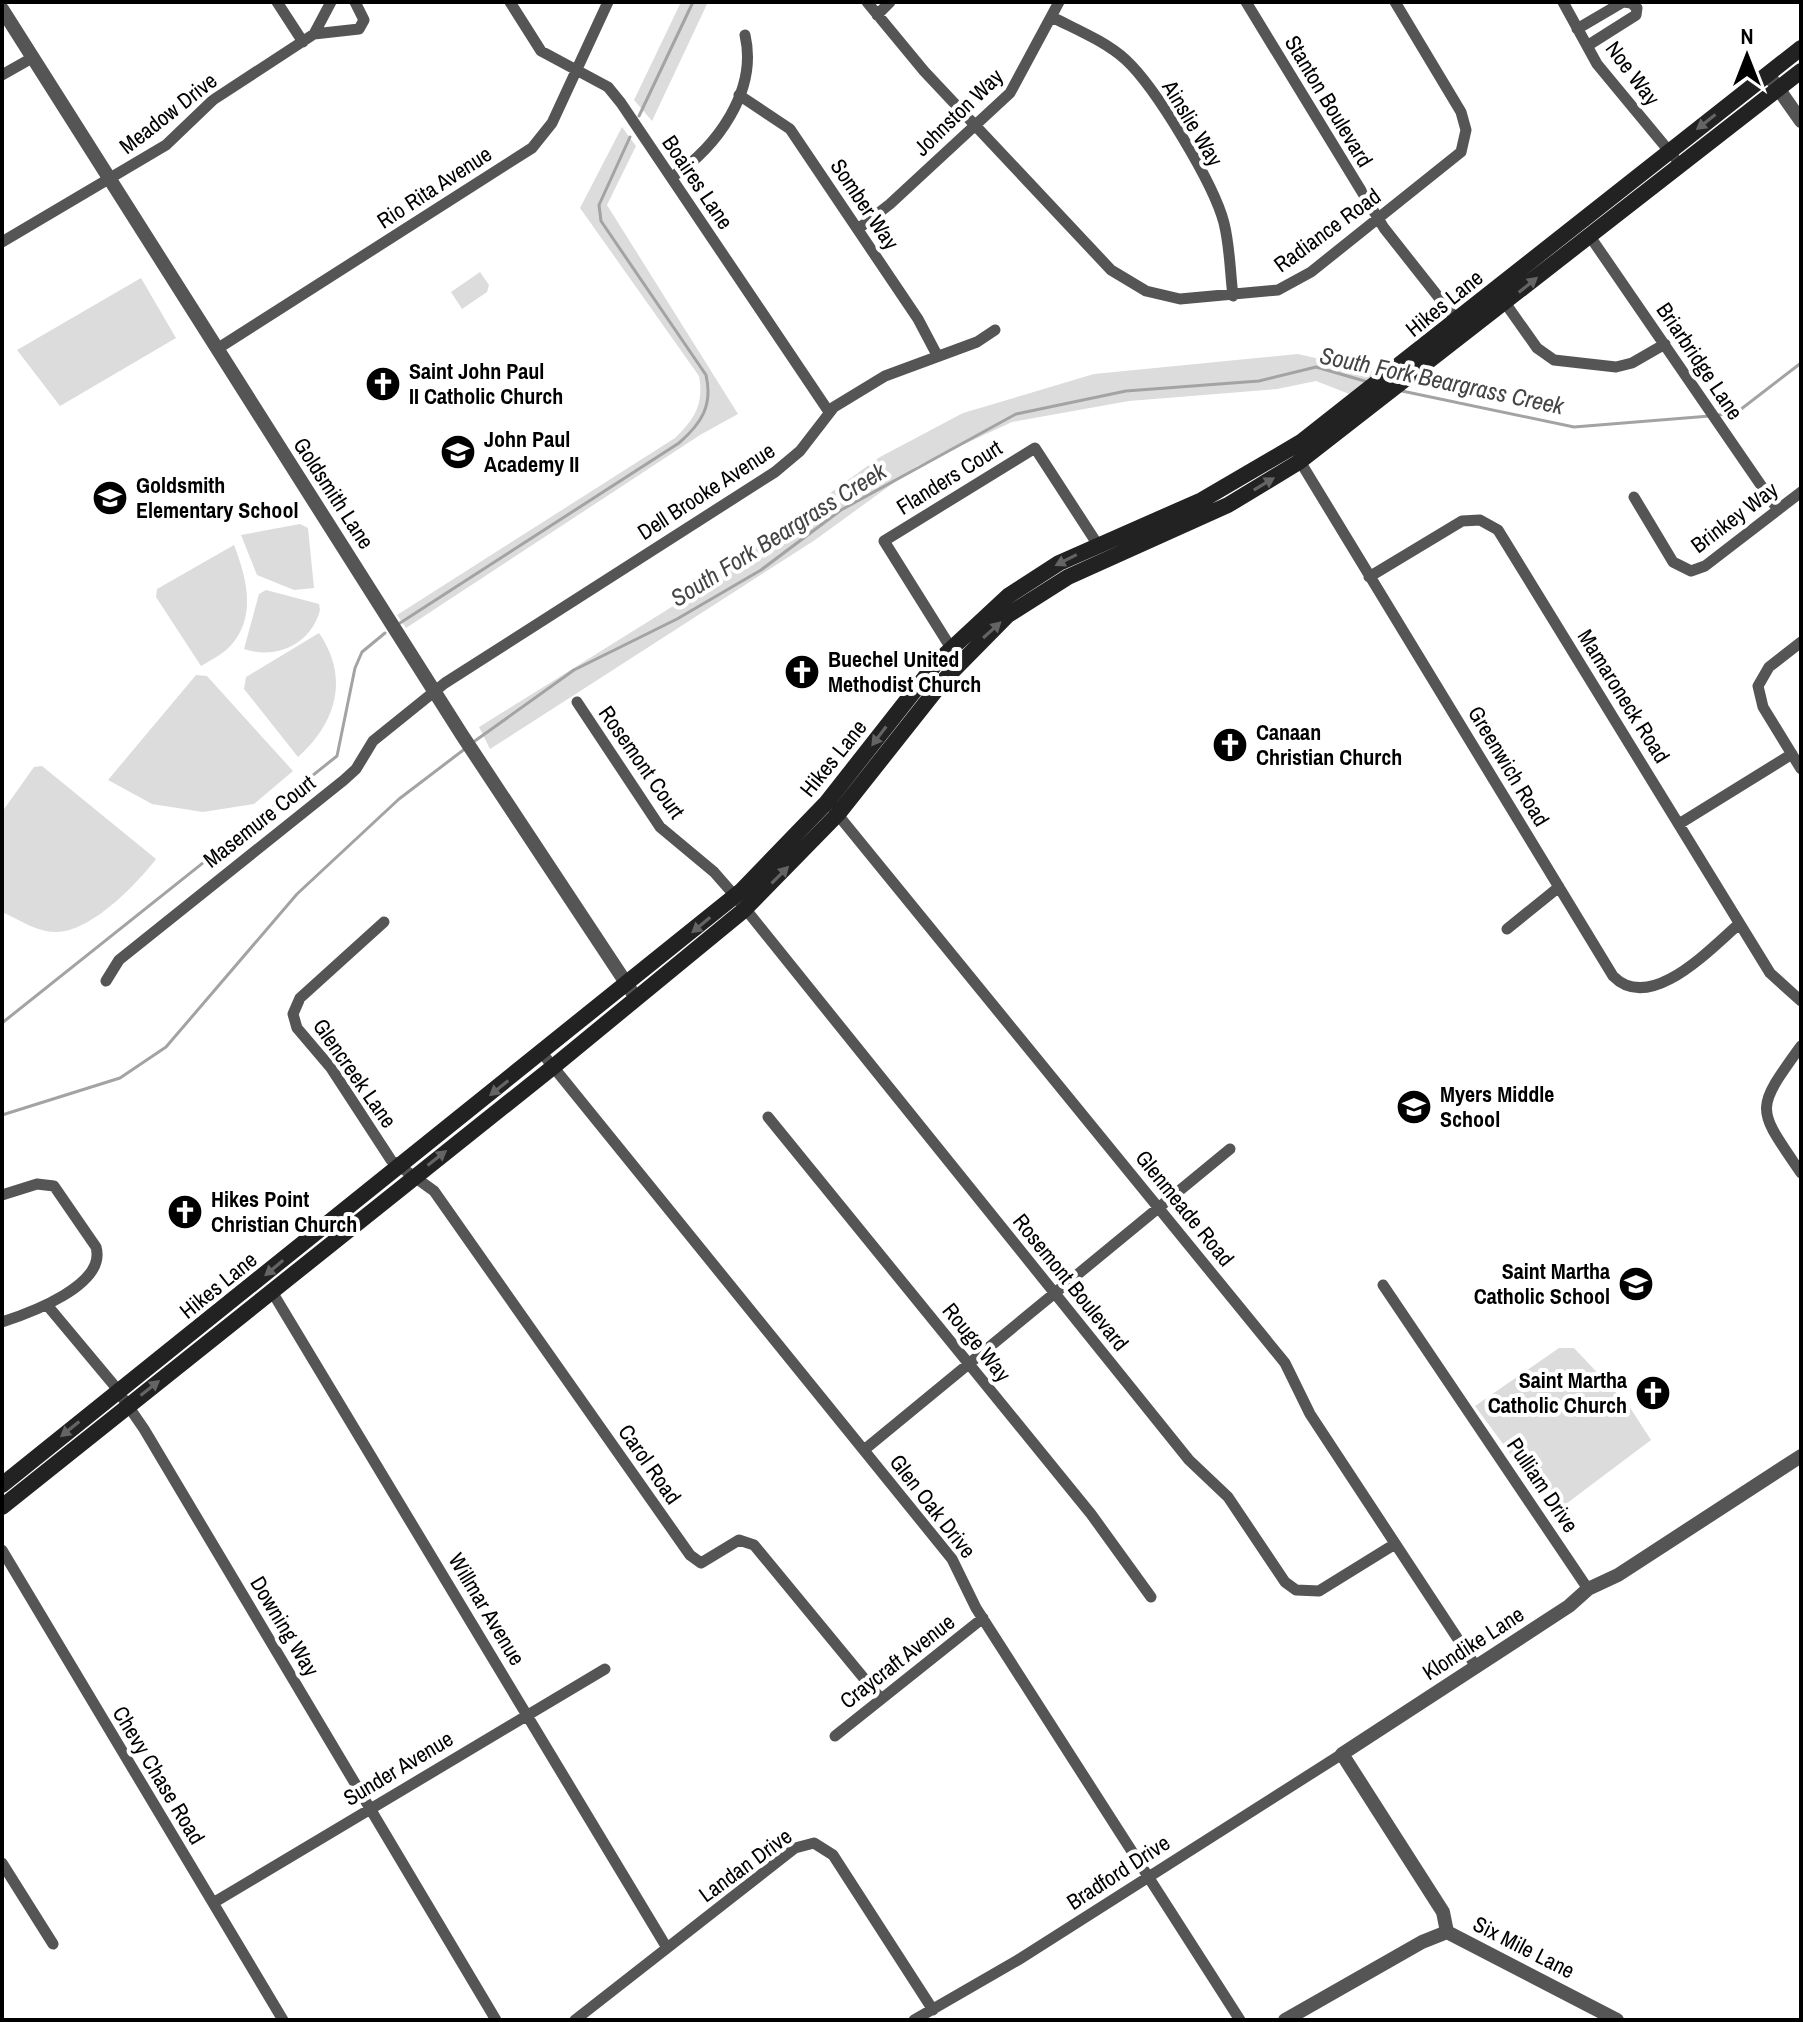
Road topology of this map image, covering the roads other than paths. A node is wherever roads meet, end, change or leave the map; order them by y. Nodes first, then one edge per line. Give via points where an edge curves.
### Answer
1 (277, 2) edge
2 (331, 2) edge
3 (355, 2) edge
4 (510, 2) edge
5 (608, 2) edge
6 (867, 2) edge
7 (890, 2) edge
8 (1059, 2) edge
9 (1246, 2) edge
10 (1395, 2) edge
11 (1563, 2) edge
12 (2, 9) edge
13 (877, 15) junction
14 (1052, 17) junction
15 (1577, 29) junction
16 (314, 34) junction
17 (745, 35) dead end
18 (303, 42) junction
19 (1587, 46) junction
20 (1801, 48) edge
21 (32, 58) junction
22 (576, 70) junction
23 (1801, 71) edge
24 (1768, 74) junction
25 (2, 75) edge
26 (1779, 89) junction
27 (739, 95) junction
28 (1801, 121) edge
29 (976, 126) junction
30 (1674, 157) junction
31 (672, 177) junction
32 (111, 180) junction
33 (1379, 219) junction
34 (858, 229) junction
35 (1589, 235) junction
36 (2, 242) edge
37 (1233, 296) junction
38 (1500, 297) junction
39 (1462, 327) junction
40 (995, 330) dead end
41 (1665, 344) junction
42 (217, 349) junction
43 (937, 355) junction
44 (829, 412) junction
45 (1296, 454) junction
46 (1801, 492) edge
47 (1634, 497) dead end
48 (1778, 510) junction
49 (1098, 545) junction
50 (1369, 577) junction
51 (1801, 642) edge
52 (951, 648) junction
53 (435, 690) junction
54 (577, 702) dead end
55 (1792, 754) junction
56 (1801, 769) edge
57 (833, 808) junction
58 (1679, 824) junction
59 (1559, 887) junction
60 (739, 903) junction
61 (384, 922) dead end
62 (1739, 924) junction
63 (1507, 929) dead end
64 (106, 981) dead end
65 (631, 991) junction
66 (1801, 1001) edge
67 (1801, 1046) edge
68 (548, 1060) junction
69 (768, 1117) dead end
70 (1230, 1149) dead end
71 (407, 1171) junction
72 (1801, 1173) edge
73 (2, 1195) edge
74 (1160, 1210) junction
75 (1383, 1285) dead end
76 (271, 1290) junction
77 (1055, 1295) junction
78 (47, 1305) junction
79 (2, 1322) edge
80 (969, 1364) junction
81 (122, 1398) junction
82 (864, 1450) junction
83 (1801, 1456) edge
84 (2, 1485) edge
85 (2, 1507) edge
86 (1395, 1544) junction
87 (2, 1550) edge
88 (1588, 1589) junction
89 (1151, 1597) dead end
90 (983, 1618) junction
91 (1475, 1665) junction
92 (605, 1669) dead end
93 (881, 1699) junction
94 (527, 1715) junction
95 (835, 1736) dead end
96 (1342, 1754) junction
97 (370, 1808) junction
98 (2, 1863) edge
99 (1148, 1876) junction
100 (213, 1903) junction
101 (1447, 1932) junction
102 (53, 1944) dead end
103 (667, 1948) junction
104 (933, 2010) junction
105 (283, 2020) edge
106 (496, 2020) edge
107 (575, 2020) edge
108 (914, 2020) edge
109 (1240, 2020) edge
110 (1285, 2020) edge
111 (1616, 2020) edge

1 - 18 street
2 - 16 street, Meadow Drive
3 - 16 street, Meadow Drive via 364,20 359,29
4 - 22 street, Boaires Lane via 541,51
5 - 22 street, Rio Rita Avenue
6 - 13 street, Radiance Road
7 - 13 street
8 - 14 street, Johnston Way
9 - 33 street, Stanton Boulevard
10 - 33 street, Radiance Road via 1461,112 1466,130 1456,158
11 - 15 street, Noe Way
12 - 21 street, Goldsmith Lane
13 - 29 street, Radiance Road
14 - 29 street, Johnston Way via 1017,85
14 - 37 street, Ainslie Way via 1112,49 1156,98 1219,207
15 - 19 street, Noe Way
15 - 19 street via 1623,2 1637,8 1636,15
16 - 18 street, Meadow Drive
17 - 27 street via 749,68
18 - 32 street, Meadow Drive via 213,100 166,145
19 - 30 street, Noe Way
20 - 24 main road, Hikes Lane
21 - 25 street
21 - 32 street, Goldsmith Lane
22 - 31 street, Boaires Lane via 612,91
22 - 42 street, Rio Rita Avenue via 552,123 532,148
23 - 26 main road, Hikes Lane
24 - 26 street
24 -> 30 main road, Hikes Lane
26 - 28 street
26 - 30 main road, Hikes Lane
27 - 31 street via 715,141
27 - 34 street, Somber Way via 790,129
29 - 34 street, Johnston Way
29 - 37 street, Radiance Road via 1123,279 1180,299
30 - 35 main road, Hikes Lane
30 - 38 main road, Hikes Lane
31 - 44 street, Boaires Lane
32 - 36 street, Meadow Drive
32 - 42 street, Goldsmith Lane
33 - 37 street, Radiance Road via 1298,281 1278,290
33 - 39 street, Stanton Boulevard
34 - 43 street, Somber Way
38 -> 35 main road, Hikes Lane
35 - 41 street, Briarbridge Lane
38 - 39 main road, Hikes Lane
38 - 41 street via 1540,351 1564,362 1624,365
39 - 45 main road, Hikes Lane via 1384,379
39 - 45 main road, Hikes Lane via 1382,401
40 - 43 street, Dell Brooke Avenue
41 - 48 street, Briarbridge Lane
42 - 53 street, Goldsmith Lane
43 - 44 street, Dell Brooke Avenue via 885,376
44 - 53 street, Dell Brooke Avenue via 800,451 775,472
45 - 49 main road, Hikes Lane
45 - 50 street, Greenwich Road
57 -> 45 main road, Hikes Lane via 1008,615 1068,577 1228,505
46 - 48 street, Brinkey Way
47 - 48 street, Brinkey Way via 1673,562 1691,571
49 -> 52 main road, Hikes Lane via 1034,578
49 - 52 street, Flanders Court via 1035,448 884,541
50 - 58 street, Mamaroneck Road via 1462,521 1493,526
50 - 59 street, Greenwich Road
51 - 55 street via 1769,667 1758,686 1763,707
52 -> 57 main road, Hikes Lane via 913,690
53 - 64 street, Masemure Court via 373,741 344,780 119,960
53 - 65 street, Goldsmith Lane
54 - 60 street, Rosemont Court via 660,827 714,872
55 - 56 street
55 - 58 street
57 - 60 main road, Hikes Lane
57 - 74 street, Glenmeade Road
58 - 62 street, Mamaroneck Road
59 - 62 street, Greenwich Road via 1613,976 1633,989 1660,986
59 - 63 street
60 - 65 main road, Hikes Lane
60 - 77 street, Rosemont Boulevard
61 - 71 street, Glencreek Lane via 300,998 293,1014 297,1028 331,1068 391,1160
62 - 66 street, Mamaroneck Road via 1770,973
65 - 68 main road, Hikes Lane
67 - 72 street via 1768,1093 1764,1109
68 - 71 main road, Hikes Lane
68 - 82 street, Glen Oak Drive
69 - 80 street, Rouge Way
70 - 74 street
71 - 76 main road, Hikes Lane
71 -> 81 main road, Hikes Lane
71 - 93 street, Carol Road via 434,1191 690,1555 701,1563 739,1540 754,1545
73 - 78 street via 37,1184 54,1186 96,1247 98,1262 90,1274
74 - 77 street
74 - 86 street, Glenmeade Road via 1293,1374 1310,1414
75 - 88 street, Pulliam Drive
81 -> 76 main road, Hikes Lane
76 - 94 street, Willmar Avenue
77 - 80 street
77 - 86 street, Rosemont Boulevard via 1189,1460 1228,1497 1290,1587 1319,1591
78 - 79 street
78 - 81 street, Downing Way
80 - 82 street
80 - 89 street, Rouge Way
81 -> 84 main road, Hikes Lane
81 - 85 main road, Hikes Lane
81 - 97 street, Downing Way
82 - 90 street, Glen Oak Drive via 952,1559
83 - 88 street, Klondike Lane via 1618,1575
86 - 91 street, Glenmeade Road
87 - 100 street, Chevy Chase Road
88 - 91 street, Klondike Lane
90 - 93 street, Craycraft Avenue
90 - 99 street, Glen Oak Drive
91 - 96 street, Klondike Lane
92 - 94 street, Sunder Avenue
93 - 95 street, Craycraft Avenue
94 - 97 street, Sunder Avenue
94 - 103 street, Willmar Avenue
96 - 99 street, Bradford Drive
96 - 101 street via 1443,1912
97 - 100 street, Sunder Avenue
97 - 106 street, Downing Way
98 - 102 street
99 - 104 street, Bradford Drive
99 - 109 street, Glen Oak Drive
100 - 105 street, Chevy Chase Road
101 - 110 street, Six Mile Lane
101 - 111 street, Six Mile Lane
103 - 104 street, Landan Drive via 795,1848 814,1843 833,1855
103 - 107 street, Landan Drive
104 - 108 street, Bradford Drive

